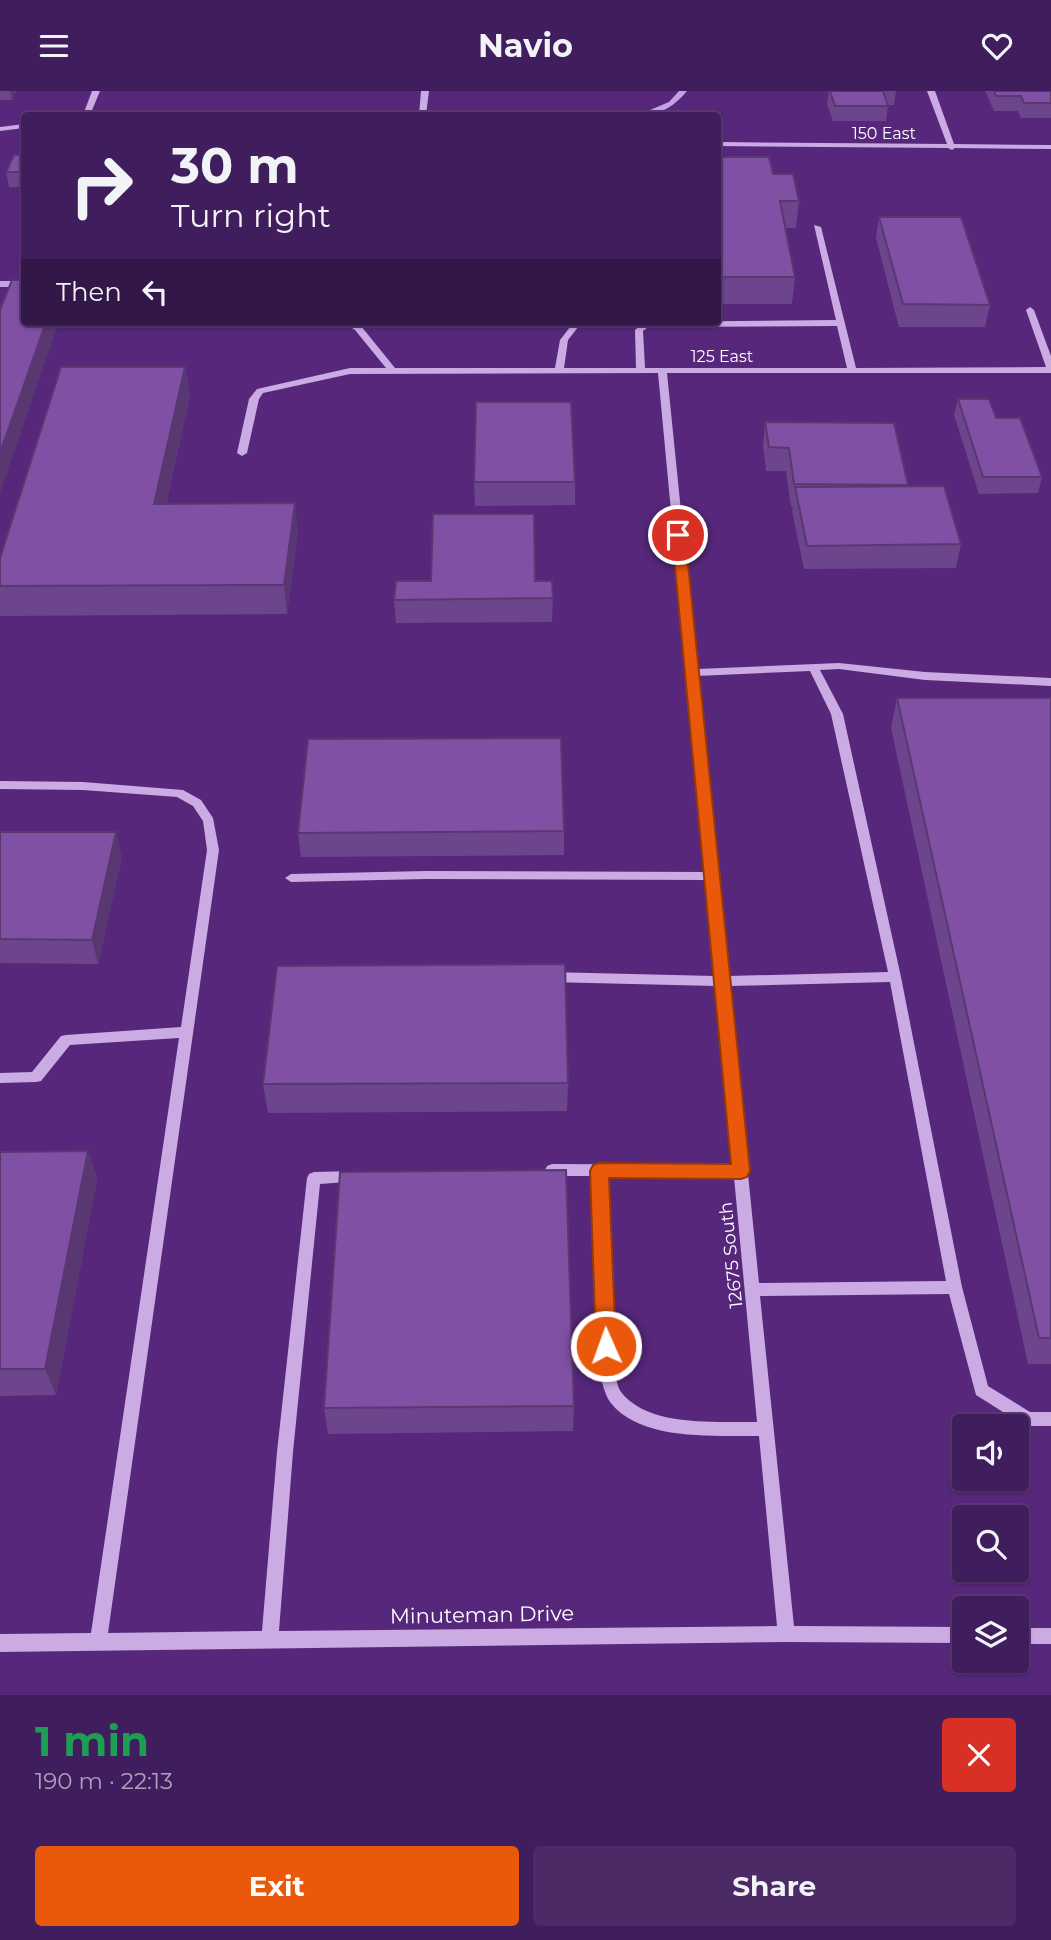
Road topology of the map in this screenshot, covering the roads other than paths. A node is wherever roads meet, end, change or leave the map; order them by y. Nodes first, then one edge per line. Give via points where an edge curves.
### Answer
1 (96, 91) edge
2 (425, 91) edge
3 (931, 91) edge
4 (87, 112) edge
5 (424, 112) edge
6 (21, 127) edge
7 (0, 129) edge
8 (721, 144) edge
9 (1051, 147) edge
10 (951, 148) junction
11 (817, 227) dead end
12 (1030, 310) dead end
13 (841, 323) junction
14 (721, 324) edge
15 (354, 326) edge
16 (575, 326) edge
17 (644, 326) edge
18 (1051, 369) edge
19 (392, 370) junction
20 (559, 370) junction
21 (641, 370) junction
22 (662, 370) junction
23 (852, 370) junction
24 (242, 453) dead end
25 (813, 667) junction
26 (692, 673) junction
27 (1051, 682) edge
28 (0, 785) edge
29 (712, 876) junction
30 (292, 878) dead end
31 (528, 977) edge
32 (895, 977) junction
33 (722, 981) junction
34 (186, 1032) junction
35 (0, 1078) edge
36 (532, 1171) edge
37 (599, 1171) junction
38 (741, 1171) junction
39 (369, 1176) edge
40 (955, 1287) junction
41 (752, 1290) junction
42 (1051, 1419) edge
43 (766, 1429) junction
44 (786, 1634) junction
45 (952, 1635) edge
46 (1029, 1636) edge
47 (1051, 1636) edge
48 (270, 1641) junction
49 (99, 1642) junction
50 (0, 1643) edge

1 - 4 street
2 - 5 street
3 - 10 street
6 - 7 street
8 - 10 street, 150 East
9 - 10 street, 150 East
11 - 13 street
12 - 18 street
13 - 14 street
13 - 23 street
15 - 19 street
16 - 20 street via 564,339
17 - 21 street via 639,330
18 - 23 street, 125 East
19 - 20 street, 125 East
19 - 24 street via 350,371 260,391 254,399
20 - 21 street, 125 East
21 - 22 street, 125 East
22 - 23 street, 125 East
22 - 26 street, 12675 South
25 - 26 street
25 - 27 street
25 - 32 street via 836,714
26 - 29 street, 12675 South
28 - 34 street via 180,793 197,803 209,821 213,850
29 - 30 street
29 - 33 street, 12675 South
31 - 33 street
32 - 33 street
32 - 40 street
33 - 38 street, 12675 South
34 - 35 street via 66,1040 36,1077
34 - 49 street
36 - 37 street
37 - 38 street
37 - 43 street via 607,1371 614,1396 659,1425
38 - 41 street, 12675 South
39 - 48 street via 314,1178
40 - 41 street
40 - 42 street via 981,1389 1028,1419
41 - 43 street, 12675 South
43 - 44 street, 12675 South
44 - 45 street, Minuteman Drive
44 - 48 street, Minuteman Drive
46 - 47 street
48 - 49 street, Minuteman Drive
49 - 50 street, Minuteman Drive

